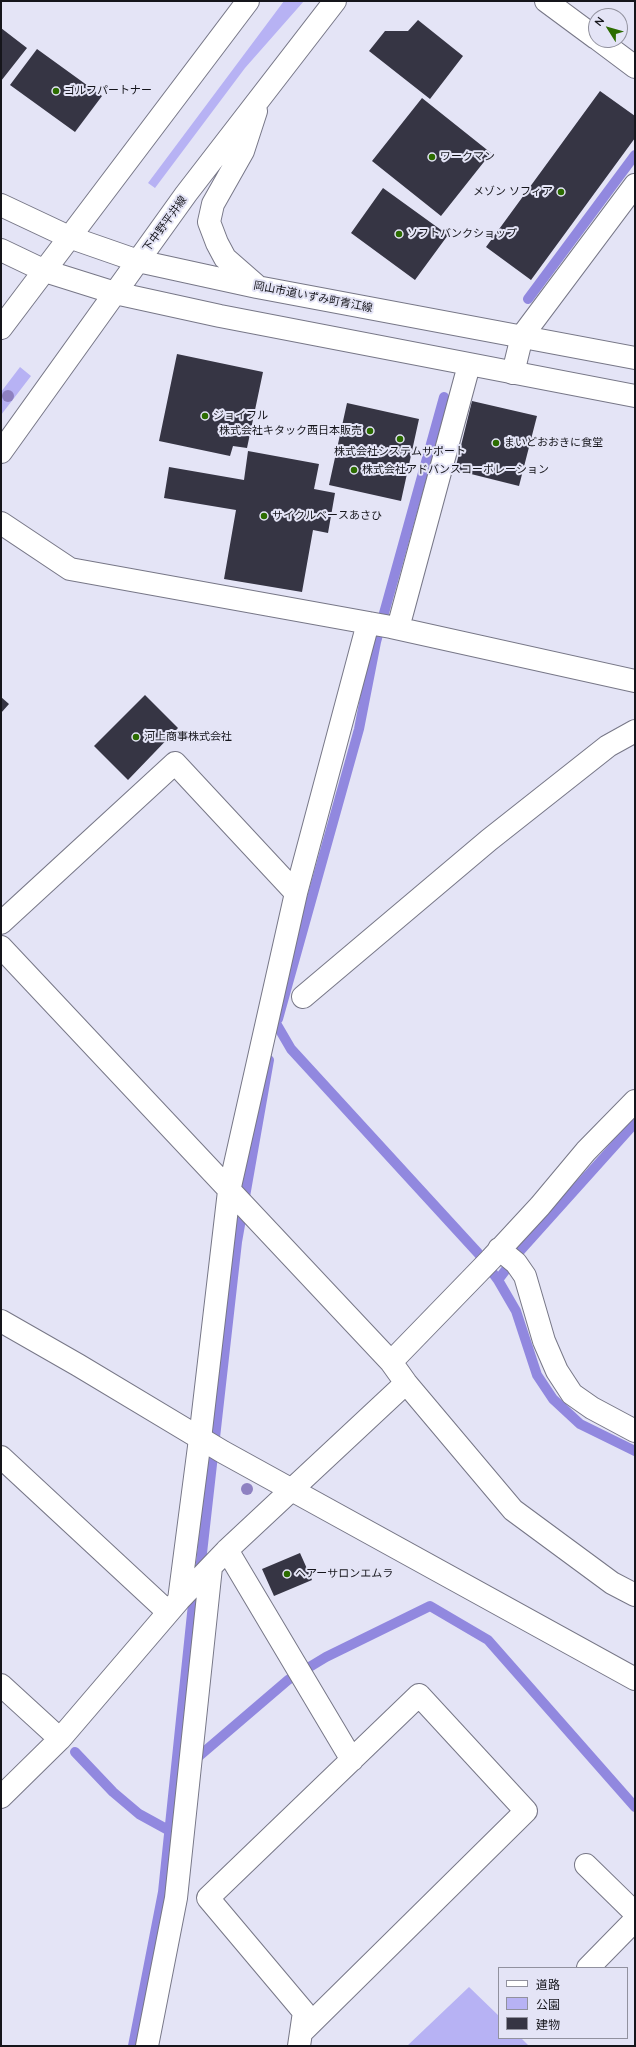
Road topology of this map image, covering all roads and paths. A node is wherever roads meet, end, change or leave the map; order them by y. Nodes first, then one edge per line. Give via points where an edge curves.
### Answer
1 (248, 1) edge
2 (335, 1) edge
3 (546, 1) edge
4 (588, 32) edge
5 (610, 48) edge
6 (635, 67) edge
7 (260, 98) junction
8 (635, 185) edge
9 (1, 205) edge
10 (69, 238) junction
11 (1, 250) edge
12 (138, 261) junction
13 (44, 270) junction
14 (258, 287) junction
15 (115, 293) junction
16 (1, 328) edge
17 (522, 336) junction
18 (635, 358) edge
19 (469, 365) junction
20 (513, 373) junction
21 (635, 396) edge
22 (1, 452) edge
23 (1, 523) edge
24 (383, 625) junction
25 (635, 681) edge
26 (635, 731) edge
27 (296, 893) junction
28 (1, 923) edge
29 (1, 947) edge
30 (303, 997) dead end
31 (635, 1101) edge
32 (238, 1200) junction
33 (499, 1259) junction
34 (1, 1321) edge
35 (391, 1362) junction
36 (406, 1383) junction
37 (635, 1431) edge
38 (210, 1445) junction
39 (1, 1457) edge
40 (290, 1490) junction
41 (227, 1550) junction
42 (209, 1570) junction
43 (635, 1596) edge
44 (178, 1601) junction
45 (635, 1679) edge
46 (1, 1685) edge
47 (60, 1739) junction
48 (352, 1760) junction
49 (1, 1796) edge
50 (586, 1865) dead end
51 (635, 1913) edge
52 (635, 1920) edge
53 (589, 1967) edge
54 (300, 2039) edge
55 (147, 2046) edge

1 - 10 street
2 - 7 street, 下中野平井線
3 - 4 street
5 - 6 street
7 - 12 street, 下中野平井線
7 - 14 street via 244,151 213,204 210,222 225,258
8 - 17 street
9 - 10 street, 岡山市道いずみ町青江線
10 - 12 street, 岡山市道いずみ町青江線
10 - 13 street
11 - 13 street
12 - 14 street, 岡山市道いずみ町青江線
12 - 15 street, 下中野平井線
13 - 15 street
13 - 16 street
14 - 17 street, 岡山市道いずみ町青江線
15 - 19 street
15 - 22 street, 下中野平井線
17 - 18 street, 岡山市道いずみ町青江線
17 - 20 street
19 - 20 street
19 - 24 street
20 - 21 street
23 - 24 street via 70,569
24 - 25 street
24 - 27 street
26 - 30 street via 608,746 489,840
27 - 28 street via 175,763
27 - 32 street
29 - 32 street
31 - 33 street via 586,1151
32 - 35 street
32 - 38 street
33 - 35 street
33 - 37 street via 525,1276 544,1341 557,1371 572,1394
34 - 38 street
35 - 36 street
36 - 40 street
36 - 43 street via 513,1510 612,1583
38 - 40 street
38 - 44 street
39 - 44 street
40 - 41 street
40 - 45 street
41 - 42 street
41 - 48 street
42 - 44 street
42 - 55 street via 176,1898
44 - 47 street
46 - 47 street
47 - 49 street
48 - 54 street via 208,1898 304,2012
48 - 54 street via 419,1695 526,1811
50 - 51 street
52 - 53 street

